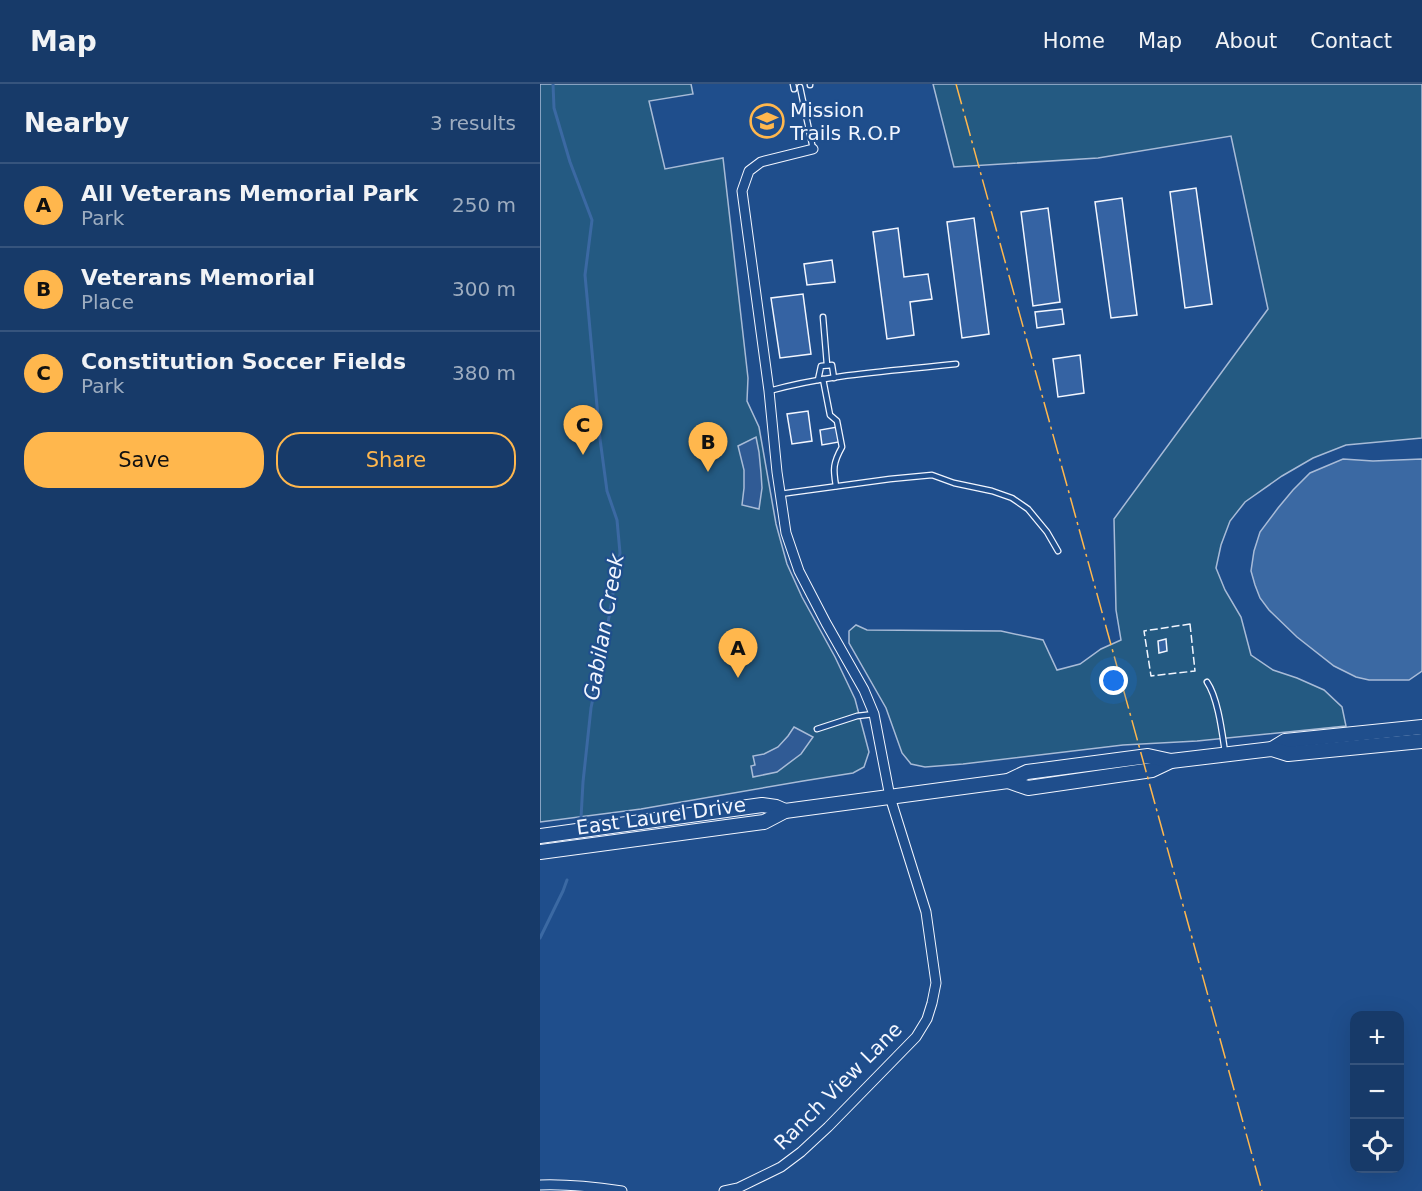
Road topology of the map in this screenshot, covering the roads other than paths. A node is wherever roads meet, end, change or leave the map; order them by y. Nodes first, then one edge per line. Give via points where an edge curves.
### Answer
1 (796, 87) edge
2 (813, 149) joint
3 (823, 317) dead end
4 (956, 364) dead end
5 (827, 365) junction
6 (834, 378) junction
7 (821, 379) junction
8 (769, 391) junction
9 (836, 486) junction
10 (780, 494) junction
11 (1059, 551) dead end
12 (1208, 682) dead end
13 (874, 714) junction
14 (1422, 727) edge
15 (817, 729) dead end
16 (1422, 741) edge
17 (1272, 749) junction
18 (1225, 754) junction
19 (890, 797) junction
20 (786, 811) junction
21 (540, 836) edge
22 (540, 852) edge
23 (540, 1185) edge
24 (622, 1191) edge
25 (724, 1191) edge

1 - 2 lane
2 - 8 street, Ranch View Lane via 761,162 749,171 742,191
3 - 5 lane
4 - 6 lane
5 - 6 lane via 832,365
5 - 7 lane via 820,366
6 - 7 lane
7 - 8 lane
7 - 9 lane via 842,447 833,471
8 - 10 street, Ranch View Lane
9 - 10 lane
9 - 11 lane via 932,475 992,491 1012,498 1028,510
10 - 13 street, Ranch View Lane via 786,533 800,571
12 - 18 lane
13 - 15 lane
13 - 19 street, Ranch View Lane
14 - 17 main road, East Laurel Drive via 1285,741
16 - 17 main road, East Laurel Drive via 1287,754
17 - 18 main road, East Laurel Drive
18 - 19 main road, East Laurel Drive via 1171,761 1148,756 1027,772 1008,781
19 - 20 main road, East Laurel Drive
19 - 25 street, Ranch View Lane via 926,912 936,983 927,1019 916,1037 801,1152 757,1180
20 - 21 main road, East Laurel Drive via 762,805
20 - 22 main road, East Laurel Drive via 764,822
23 - 24 street

